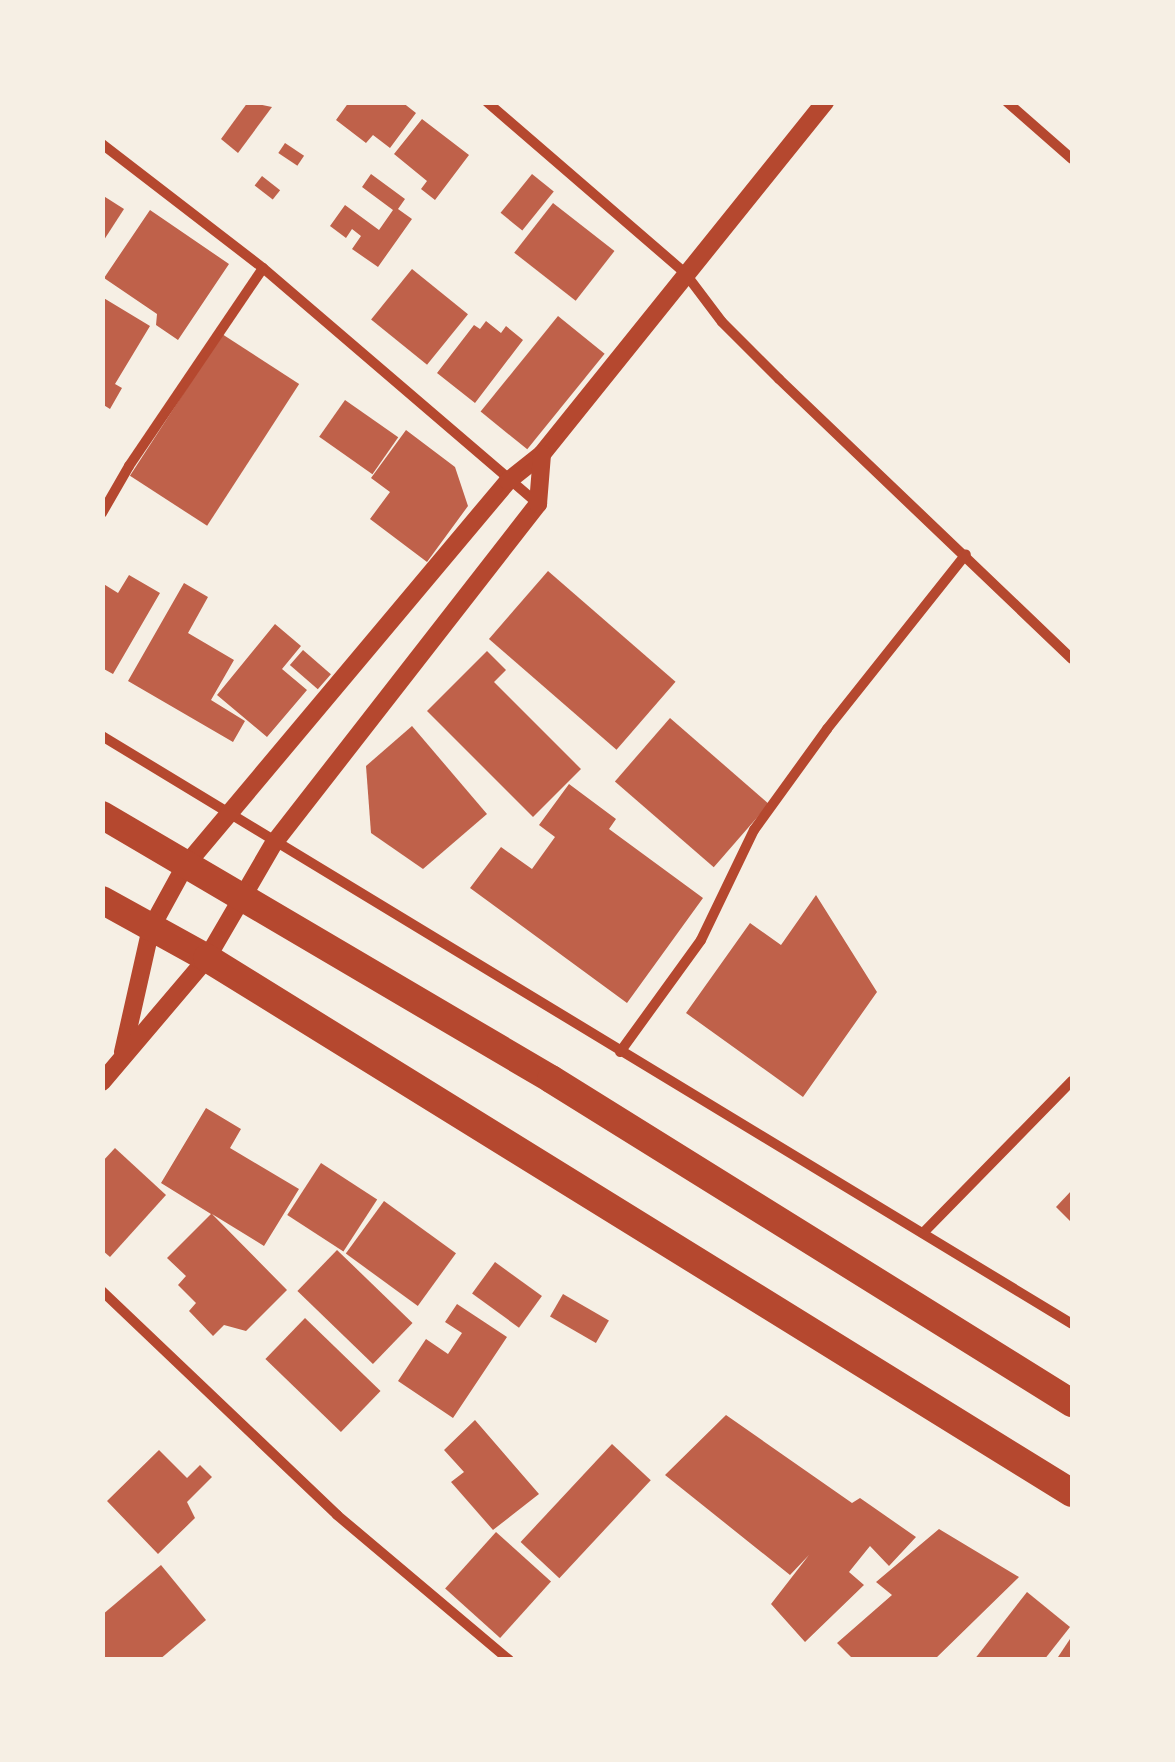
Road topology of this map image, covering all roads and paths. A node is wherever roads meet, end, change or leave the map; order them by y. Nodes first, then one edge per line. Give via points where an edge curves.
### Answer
1 (487, 102) edge
2 (825, 102) edge
3 (1007, 102) edge
4 (102, 144) edge
5 (1072, 159) edge
6 (263, 268) junction
7 (686, 273) junction
8 (542, 454) junction
9 (508, 481) junction
10 (538, 504) junction
11 (102, 513) edge
12 (966, 554) junction
13 (1072, 659) edge
14 (102, 736) edge
15 (226, 813) junction
16 (102, 814) edge
17 (274, 843) junction
18 (185, 866) junction
19 (242, 898) junction
20 (102, 900) edge
21 (152, 928) junction
22 (207, 958) junction
23 (123, 1052) junction
24 (620, 1052) junction
25 (102, 1082) edge
26 (1072, 1082) edge
27 (923, 1233) junction
28 (102, 1291) edge
29 (1072, 1324) edge
30 (1072, 1403) edge
31 (1072, 1493) edge
32 (509, 1660) edge

1 - 7 street
2 - 7 street
3 - 5 street
4 - 6 street
6 - 9 street
6 - 11 street
7 - 8 street
7 - 12 street via 745,345
8 - 9 street
8 - 10 street
9 - 10 street
9 - 15 street
10 - 17 street
12 - 13 street
12 - 24 street via 754,830 702,940
14 - 15 street
15 - 17 street
15 - 18 street
16 - 18 highway
17 - 19 street
17 - 24 street
18 - 19 highway
18 - 21 street
19 - 22 street
19 - 30 highway via 552,1079
20 - 21 highway
21 - 22 highway
21 - 23 street
22 - 23 street
22 - 31 highway
23 - 25 street
24 - 27 street
26 - 27 street
27 - 29 street
28 - 32 street via 337,1515

